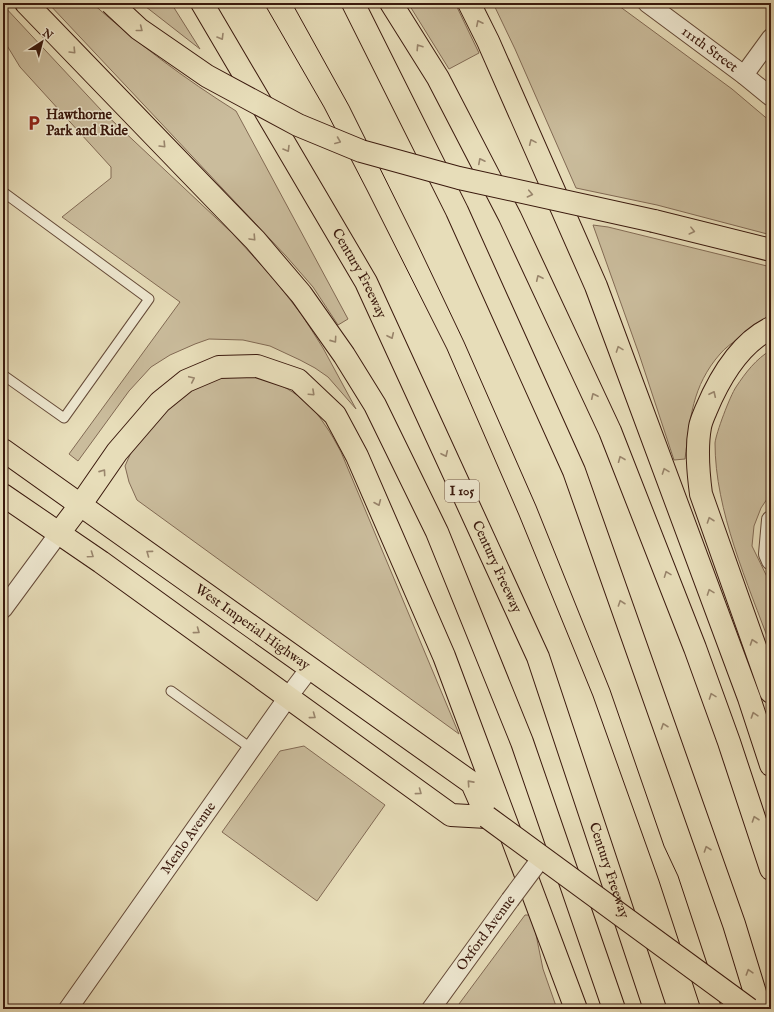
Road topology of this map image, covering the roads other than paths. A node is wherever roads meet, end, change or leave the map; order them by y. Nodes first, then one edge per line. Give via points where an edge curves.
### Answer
1 (26, 3) edge
2 (111, 3) edge
3 (202, 3) edge
4 (353, 3) edge
5 (391, 3) edge
6 (469, 3) edge
7 (647, 3) edge
8 (771, 38) edge
9 (744, 75) junction
10 (771, 97) edge
11 (3, 192) edge
12 (771, 250) edge
13 (771, 328) edge
14 (3, 375) edge
15 (3, 450) edge
16 (3, 495) edge
17 (81, 504) junction
18 (771, 520) edge
19 (59, 533) junction
20 (771, 561) edge
21 (3, 609) edge
22 (310, 668) junction
23 (171, 691) dead end
24 (771, 692) edge
25 (288, 697) junction
26 (252, 749) junction
27 (771, 765) edge
28 (487, 818) junction
29 (542, 858) junction
30 (771, 869) edge
31 (435, 1008) edge
32 (68, 1009) edge
33 (576, 1009) edge
34 (614, 1009) edge
35 (655, 1009) edge
36 (749, 1009) edge
37 (760, 1009) edge

1 -> 34 main road via 255,240 301,294 375,405 438,532 522,742
2 -> 12 main road, bridge via 139,29 207,76 298,125 354,148 459,178
3 -> 35 main road, Century Freeway / I 105 via 366,282 538,657
37 -> 4 main road via 734,924 574,471 457,211
30 -> 5 main road via 729,742 652,535 610,431 510,217 438,78
27 -> 6 main road via 746,690 596,286
7 - 9 street, 111th Street
8 - 9 street
9 - 10 street, 111th Street
11 - 14 lane via 149,299 64,418
24 -> 13 main road via 701,494 697,459 700,426 714,391 734,359 761,333
15 - 17 main road, West Imperial Highway
16 - 19 main road
17 - 19 main road
22 -> 17 main road, West Imperial Highway
17 -> 33 main road via 117,452 160,402 186,381 219,367 257,366 298,380 335,415 357,456 444,656
18 - 20 street via 768,554
19 - 21 street
19 -> 25 main road
22 - 25 street, Menlo Avenue
28 -> 22 main road, West Imperial Highway via 472,783
23 - 26 lane
25 - 26 street, Menlo Avenue
25 -> 28 main road via 451,815
26 - 32 street, Menlo Avenue
28 - 29 main road, bridge
29 - 31 street, Oxford Avenue, bridge
29 - 36 main road, bridge

